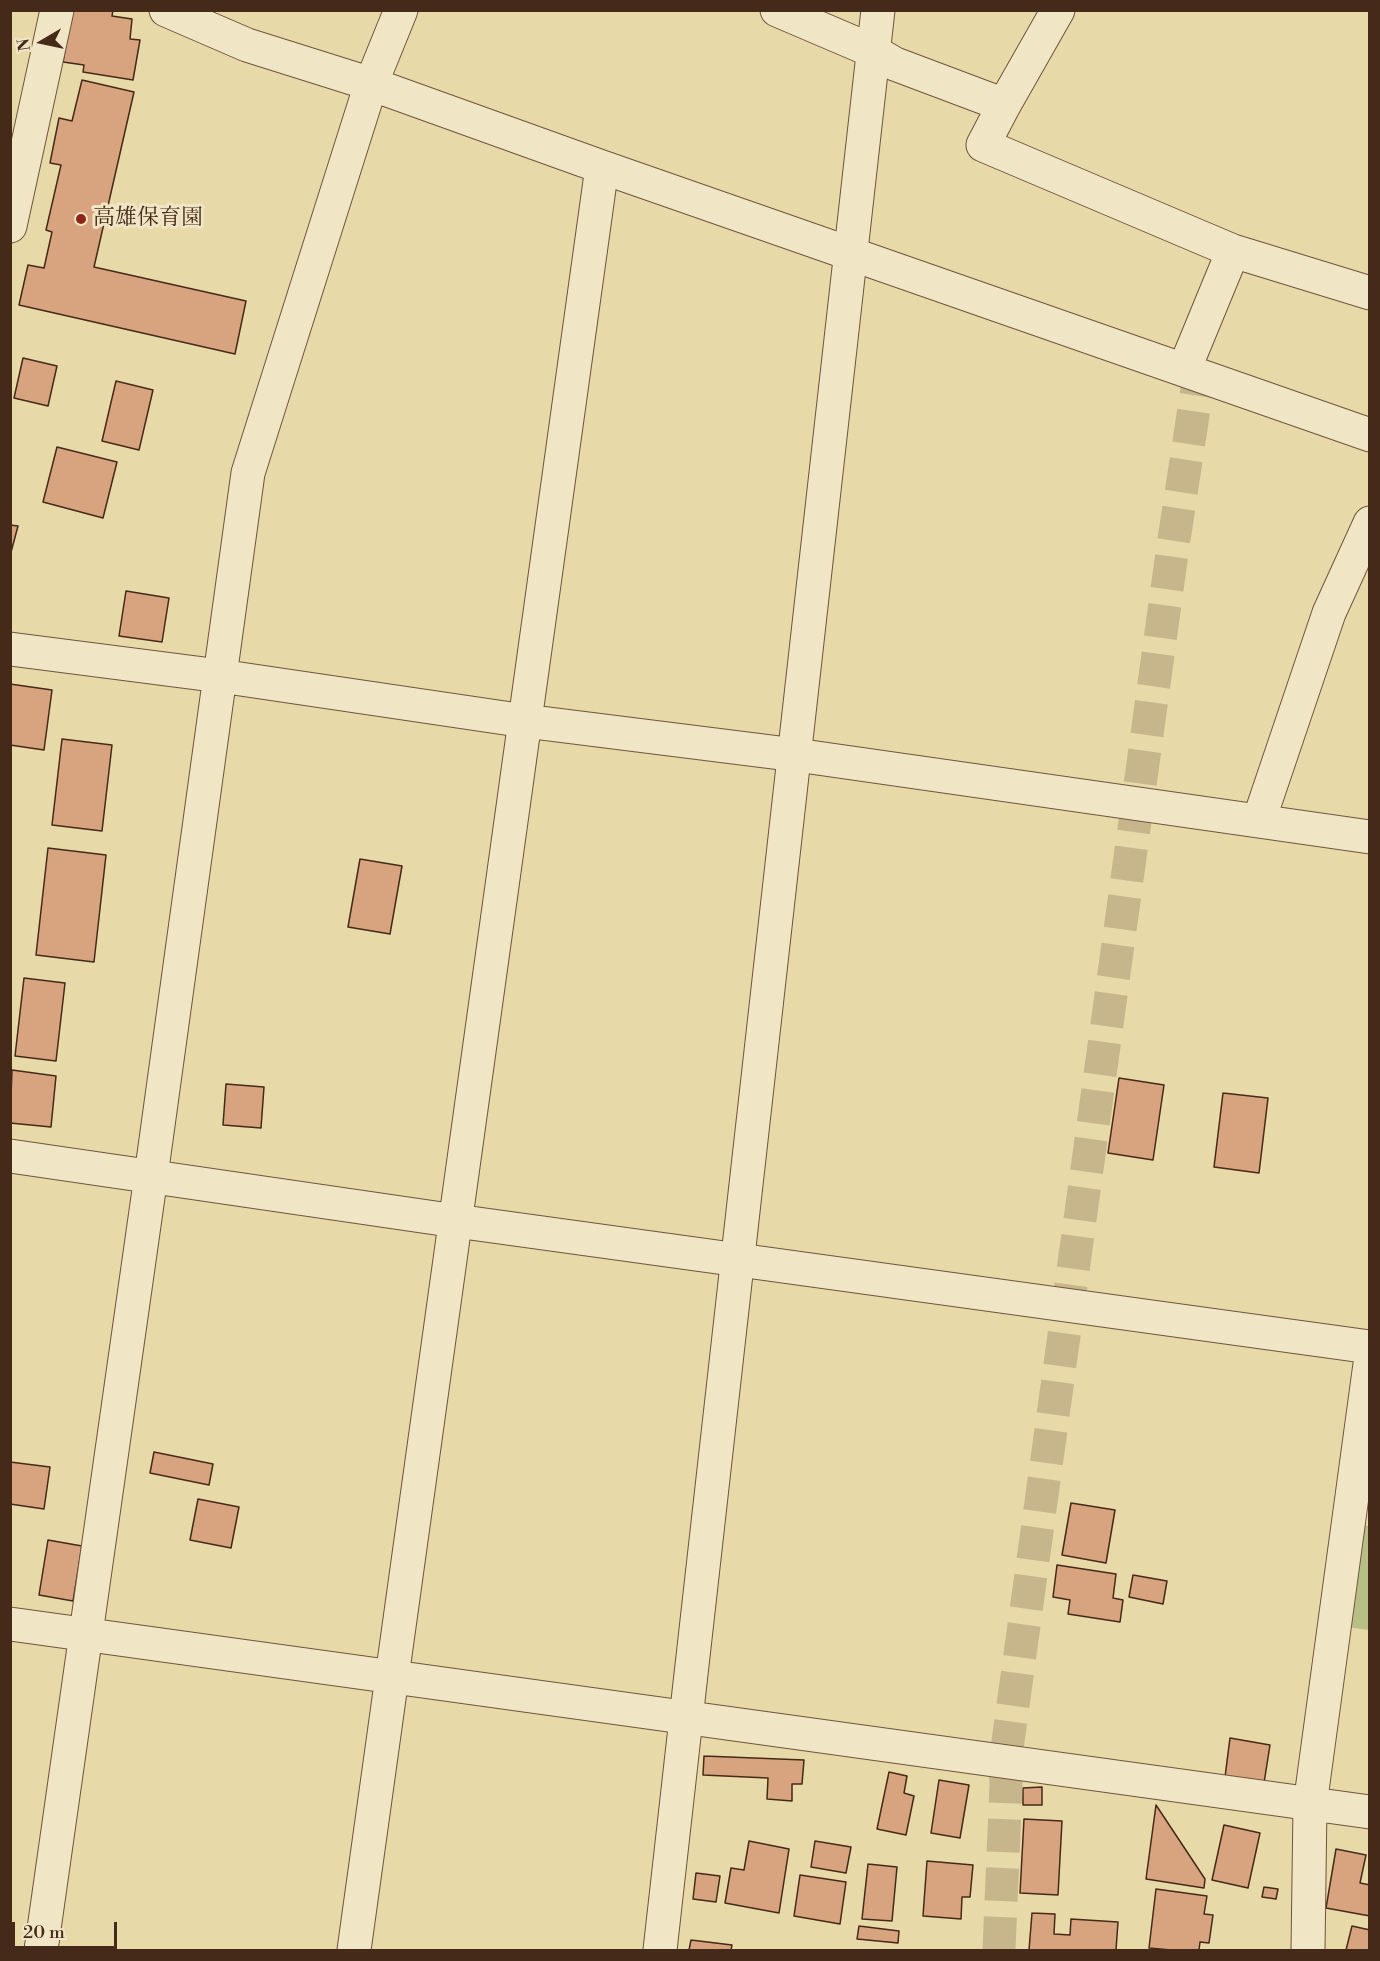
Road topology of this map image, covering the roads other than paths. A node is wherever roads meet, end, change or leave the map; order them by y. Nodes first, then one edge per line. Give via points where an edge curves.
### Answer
1 (57, 10) edge
2 (166, 10) edge
3 (401, 10) edge
4 (777, 10) edge
5 (878, 10) edge
6 (1058, 10) edge
7 (873, 51) junction
8 (370, 84) junction
9 (1004, 105) junction
10 (602, 167) junction
11 (16, 174) edge
12 (10, 226) edge
13 (1233, 251) junction
14 (850, 253) junction
15 (1370, 293) edge
16 (1184, 370) junction
17 (1370, 435) edge
18 (1370, 524) edge
19 (10, 649) edge
20 (220, 676) junction
21 (525, 721) junction
22 (795, 754) junction
23 (1259, 820) junction
24 (1370, 837) edge
25 (10, 1156) edge
26 (151, 1176) junction
27 (456, 1221) junction
28 (738, 1260) junction
29 (1370, 1347) edge
30 (1370, 1364) edge
31 (10, 1624) edge
32 (87, 1634) junction
33 (393, 1677) junction
34 (687, 1717) junction
35 (1310, 1805) junction
36 (1370, 1812) edge
37 (41, 1950) edge
38 (354, 1950) edge
39 (660, 1950) edge
40 (1308, 1950) edge

1 - 11 street
2 - 8 street via 247,45
3 - 8 street
4 - 7 street
5 - 7 street
6 - 9 street
7 - 9 street via 895,64
7 - 14 street
8 - 10 street
8 - 20 street via 248,473
9 - 13 street via 983,145
10 - 14 street
10 - 21 street
11 - 12 street
13 - 15 street
13 - 16 street
14 - 16 street
14 - 22 street
16 - 17 street
18 - 23 street via 1329,613
19 - 20 street
20 - 21 street
20 - 26 street
21 - 22 street
21 - 27 street
22 - 23 street
22 - 28 street
23 - 24 street
25 - 26 street
26 - 27 street
26 - 32 street
27 - 28 street
27 - 33 street
28 - 29 street
28 - 34 street
30 - 35 street
31 - 32 street
32 - 33 street
32 - 37 street
33 - 34 street
33 - 38 street
34 - 35 street
34 - 39 street
35 - 36 street
35 - 40 street

